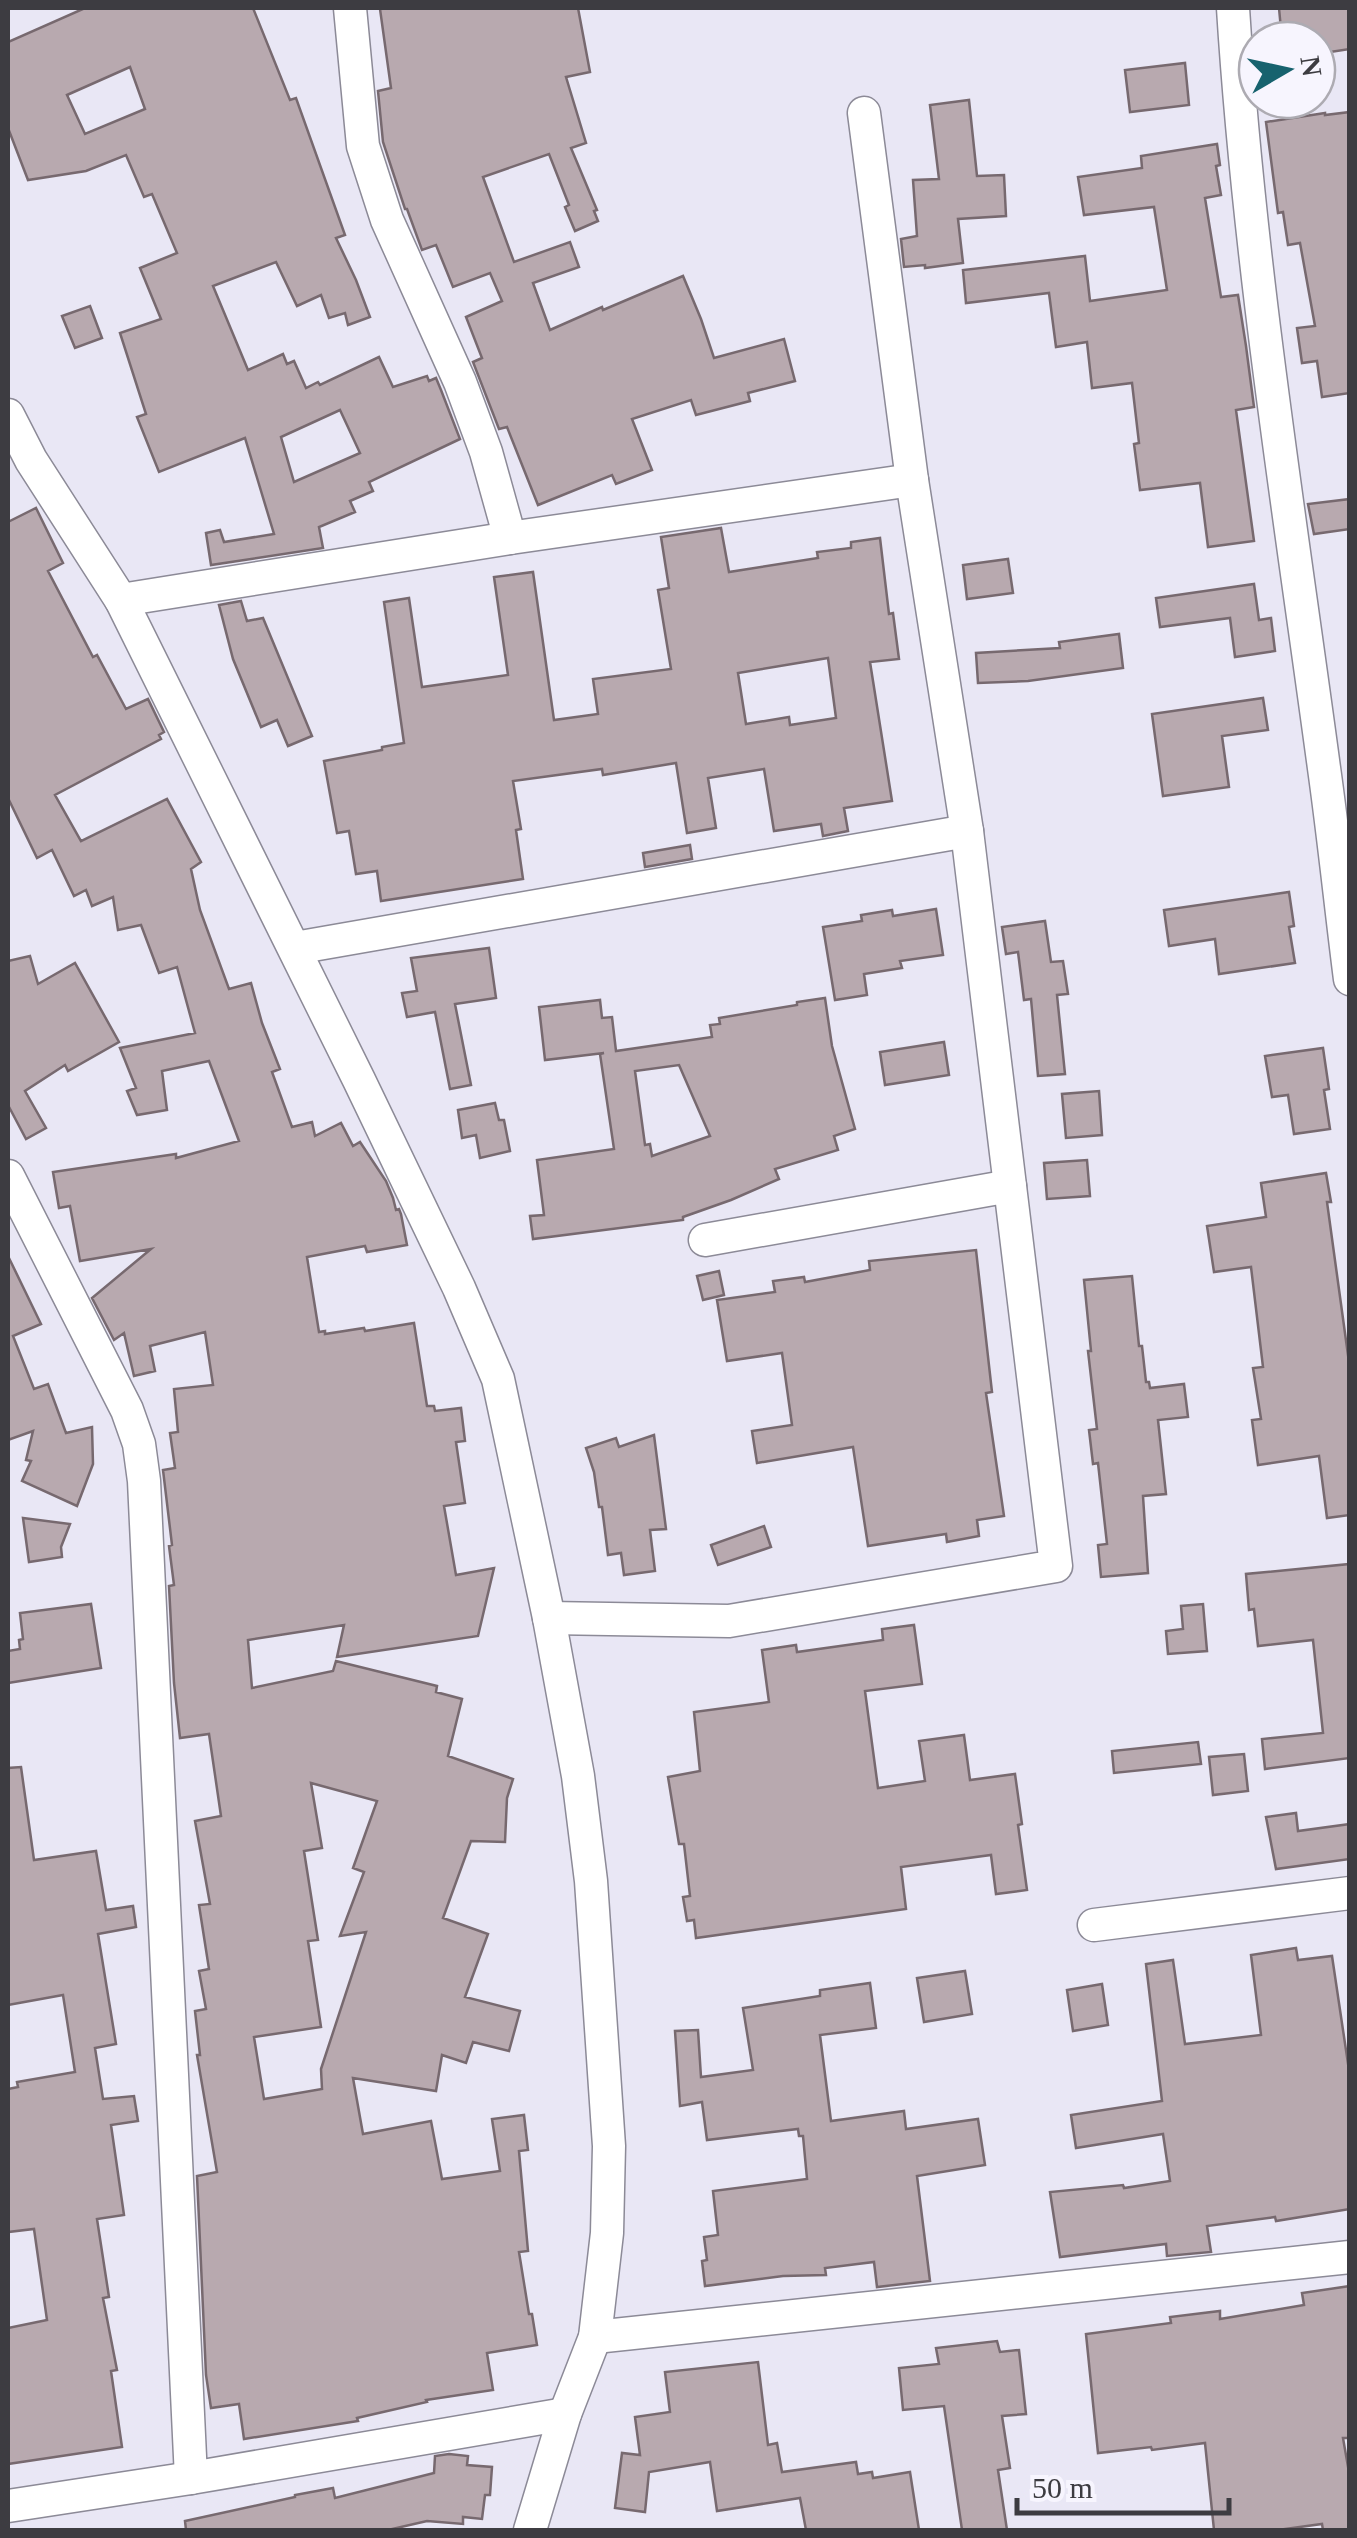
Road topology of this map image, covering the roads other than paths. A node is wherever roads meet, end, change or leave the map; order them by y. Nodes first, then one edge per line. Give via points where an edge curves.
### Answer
1 (350, 8) edge
2 (1233, 8) edge
3 (864, 113) dead end
4 (8, 415) edge
5 (912, 480) junction
6 (510, 538) junction
7 (121, 600) junction
8 (966, 831) junction
9 (294, 948) junction
10 (1350, 980) edge
11 (8, 1176) edge
12 (1010, 1186) junction
13 (705, 1240) dead end
14 (549, 1618) junction
15 (1350, 1894) edge
16 (1094, 1925) dead end
17 (1350, 2257) edge
18 (595, 2337) junction
19 (565, 2414) junction
20 (191, 2478) junction
21 (8, 2506) edge
22 (530, 2530) edge

1 - 6 street via 363,146 387,220 460,382
2 - 10 street via 1256,262
3 - 5 street
4 - 7 street
5 - 6 street
5 - 8 street
6 - 7 street
7 - 9 street
8 - 9 street
8 - 12 street
9 - 14 street via 498,1379
11 - 20 street via 139,1444
12 - 13 street
12 - 14 street via 1056,1566 729,1621
14 - 18 street via 591,1881 609,2146
15 - 16 street
17 - 18 street
18 - 19 street
19 - 20 street
19 - 22 street
20 - 21 street

